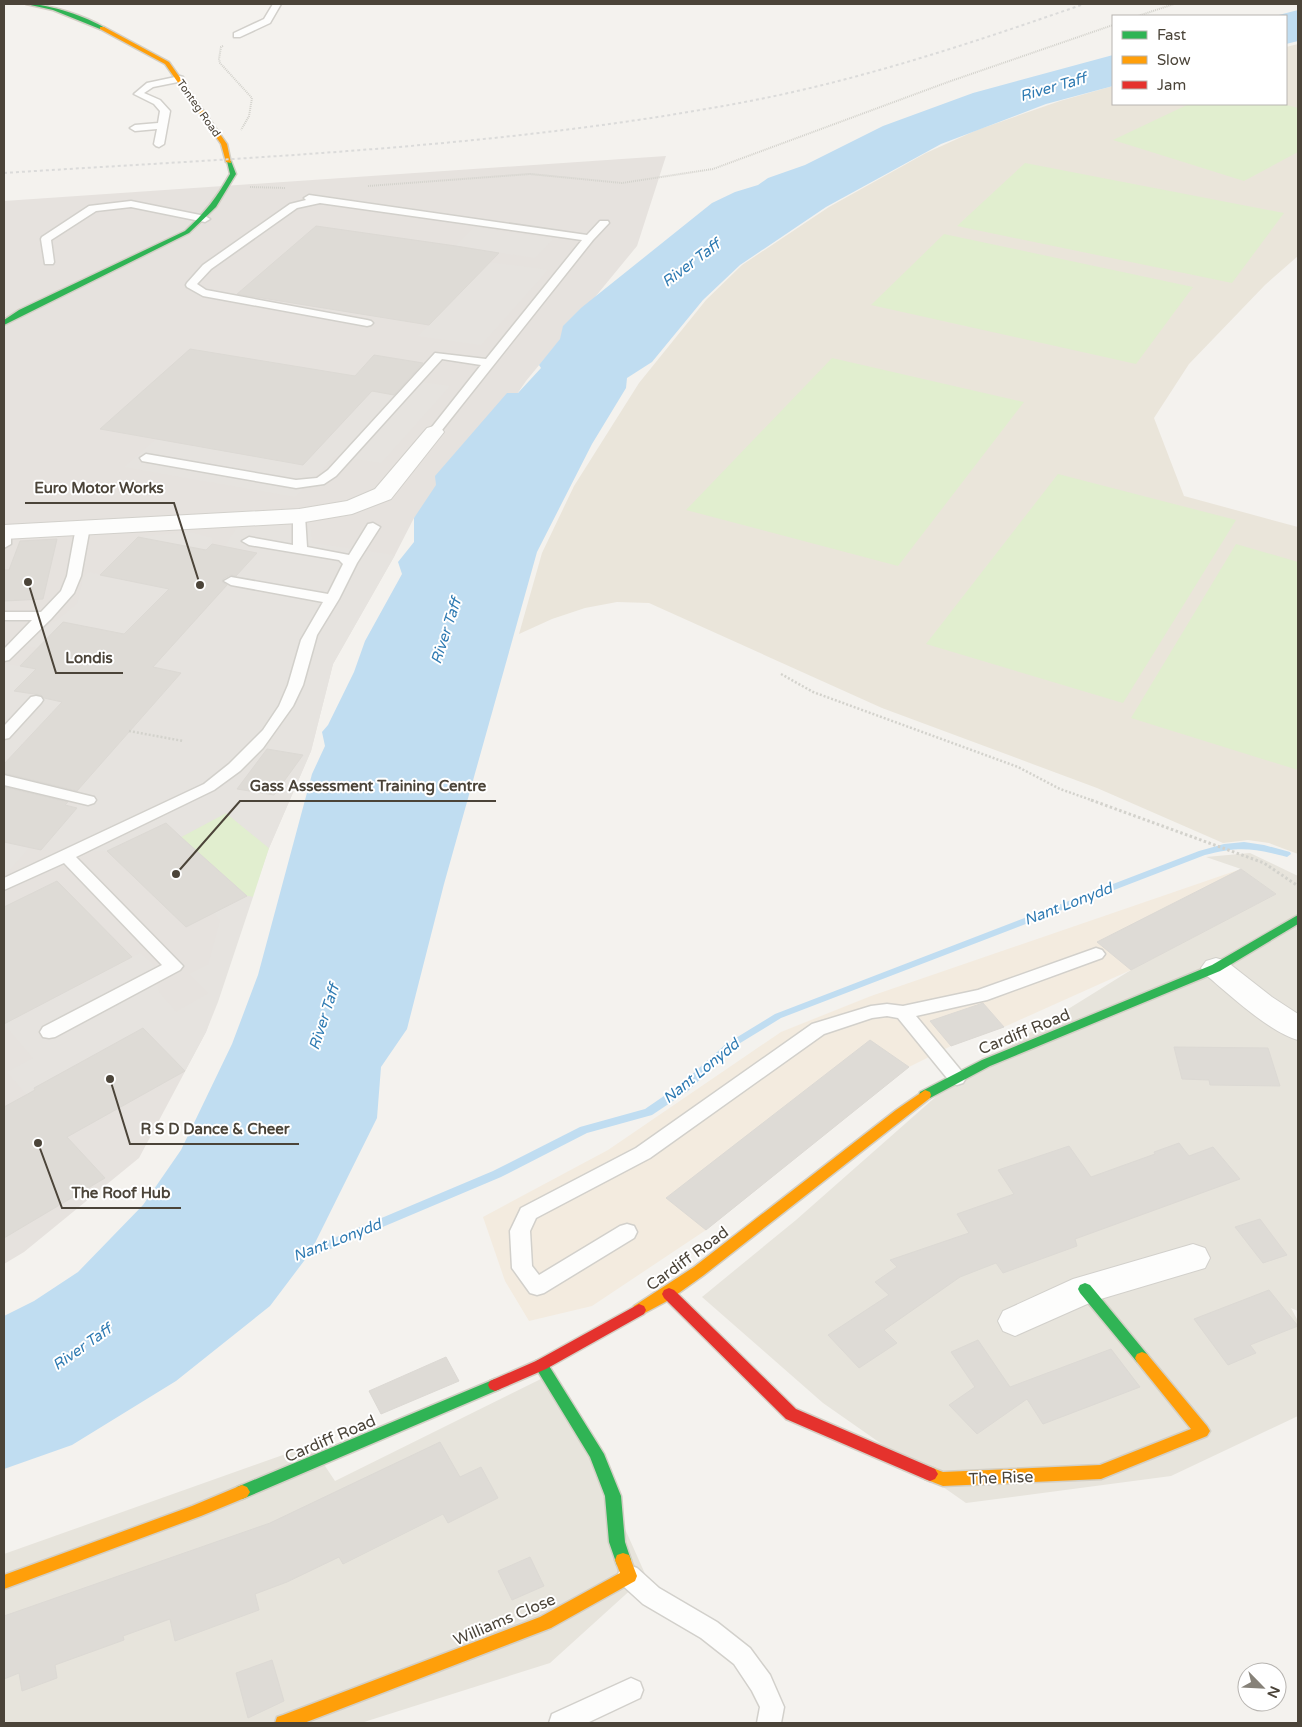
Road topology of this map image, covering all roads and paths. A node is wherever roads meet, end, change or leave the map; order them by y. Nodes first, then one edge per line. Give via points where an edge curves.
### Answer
1 (29, 4) edge
2 (277, 4) edge
3 (1174, 4) edge
4 (1141, 15) edge
5 (1112, 25) edge
6 (237, 35) joint
7 (180, 79) junction
8 (161, 126) junction
9 (135, 128) dead end
10 (238, 136) dead end
11 (159, 144) dead end
12 (368, 186) dead end
13 (244, 187) dead end
14 (288, 188) dead end
15 (304, 198) dead end
16 (319, 200) junction
17 (204, 219) junction
18 (604, 223) dead end
19 (589, 238) junction
20 (50, 262) dead end
21 (4, 323) edge
22 (367, 323) dead end
23 (490, 362) junction
24 (434, 432) joint
25 (146, 458) dead end
26 (299, 516) junction
27 (83, 527) junction
28 (373, 527) dead end
29 (4, 532) edge
30 (4, 537) edge
31 (250, 541) dead end
32 (4, 544) edge
33 (300, 550) junction
34 (350, 563) junction
35 (231, 581) dead end
36 (332, 598) junction
37 (4, 616) edge
38 (46, 616) junction
39 (4, 657) edge
40 (781, 674) dead end
41 (36, 700) dead end
42 (129, 731) dead end
43 (4, 735) edge
44 (183, 741) dead end
45 (4, 780) edge
46 (88, 800) dead end
47 (66, 856) junction
48 (4, 884) edge
49 (1298, 886) edge
50 (1298, 919) edge
51 (1096, 954) dead end
52 (1216, 968) junction
53 (903, 1012) junction
54 (1298, 1029) edge
55 (49, 1032) dead end
56 (957, 1078) junction
57 (627, 1232) dead end
58 (1192, 1258) dead end
59 (1085, 1289) junction
60 (669, 1294) junction
61 (1015, 1320) dead end
62 (541, 1365) junction
63 (629, 1576) junction
64 (4, 1582) edge
65 (631, 1690) dead end
66 (774, 1718) edge
67 (283, 1723) edge
68 (561, 1723) edge

1 - 7 main road, Tonteg Road via 54,9 94,24 167,63
2 - 6 lane via 267,21
3 - 4 path
5 - 12 path via 713,169 622,183 530,174
6 - 10 path via 221,47 219,60 225,71 252,98 249,116
7 - 8 lane via 150,86 138,94 157,102 165,110
7 - 17 main road, Tonteg Road via 224,144 233,174 217,205
8 - 9 lane
8 - 11 lane
13 - 14 path
15 - 16 lane
16 - 19 lane
16 - 22 lane via 294,206 207,267 191,285 203,293
17 - 20 lane via 130,204 93,208 46,239
17 - 21 main road, Tonteg Road via 187,232
18 - 19 lane
19 - 23 lane
23 - 24 lane
23 - 25 lane via 439,355 332,473 320,482 296,484
24 - 26 street via 383,494 352,507
26 - 27 street
26 - 33 lane
27 - 29 street
27 - 38 lane via 74,576 67,593
28 - 34 lane
30 - 32 lane
31 - 33 lane
33 - 34 lane via 342,557
34 - 36 lane
35 - 36 lane
36 - 47 lane via 307,642 293,692 278,720 249,754 209,787
37 - 38 lane
38 - 39 lane
40 - 49 path via 813,692 1018,767 1060,789 1264,863
41 - 43 lane
42 - 44 path
45 - 46 lane
47 - 48 lane
47 - 55 lane via 174,966
50 - 52 main road, Cardiff Road
51 - 53 lane via 981,996
52 - 54 street
52 - 56 main road, Cardiff Road
53 - 56 lane
53 - 57 lane via 872,1012 818,1030 643,1153 528,1214 520,1231 522,1268 537,1287
56 - 60 main road, Cardiff Road via 929,1092 871,1135 780,1210
58 - 59 street
59 - 60 main road, The Rise via 1202,1431 1101,1472 943,1479 791,1414
59 - 61 street
60 - 62 main road, Cardiff Road
62 - 63 main road via 596,1454 613,1496 617,1542
62 - 64 main road, Cardiff Road via 196,1511
63 - 66 lane via 650,1596 709,1630 742,1656 761,1683
63 - 67 main road, Williams Close via 545,1623
65 - 68 lane

